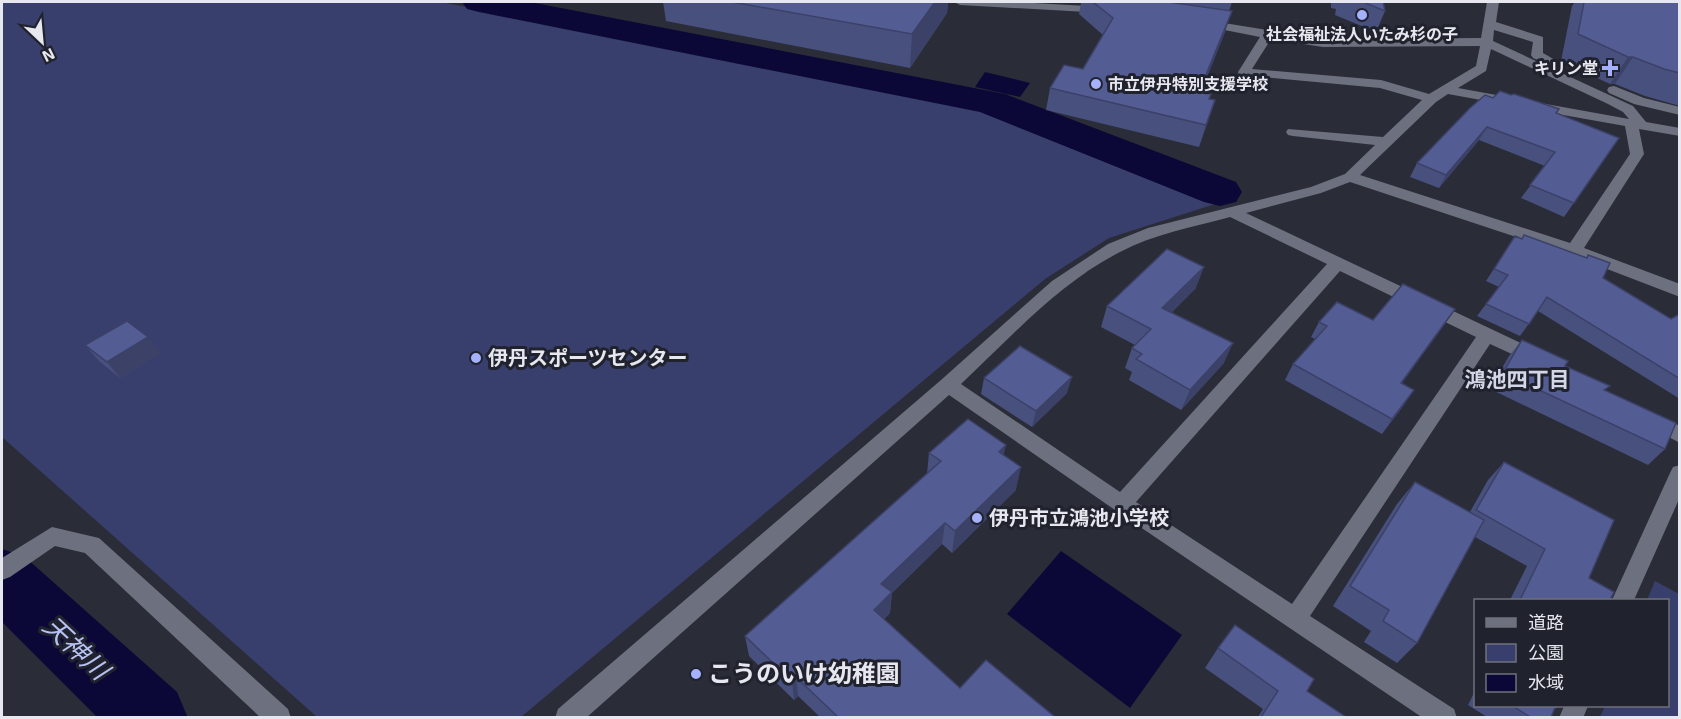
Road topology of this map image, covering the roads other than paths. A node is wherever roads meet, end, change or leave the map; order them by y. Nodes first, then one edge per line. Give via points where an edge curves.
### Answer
1 (960, 2) edge
2 (1493, 2) edge
3 (1113, 11) edge
4 (1193, 20) edge
5 (1489, 24) junction
6 (1267, 35) junction
7 (1486, 42) junction
8 (1448, 90) junction
9 (1431, 99) junction
10 (1680, 111) edge
11 (1636, 125) junction
12 (1293, 132) dead end
13 (1680, 132) edge
14 (1387, 142) junction
15 (1350, 177) junction
16 (1232, 212) junction
17 (1574, 250) junction
18 (1337, 264) junction
19 (1680, 291) edge
20 (1487, 335) junction
21 (1552, 366) edge
22 (948, 385) junction
23 (1641, 412) edge
24 (1680, 436) edge
25 (1680, 473) edge
26 (1122, 504) junction
27 (2, 570) edge
28 (1623, 599) edge
29 (1295, 619) junction
30 (279, 717) edge
31 (567, 717) edge
32 (1445, 717) edge

1 - 3 street
2 - 5 street
4 - 6 street
5 - 7 street
5 - 10 street via 1539,40 1537,55 1639,101
6 - 7 street via 1323,43
6 - 9 street via 1244,72 1381,84
7 - 8 street via 1482,68
7 - 11 street via 1613,101 1628,110
8 - 9 street
8 - 11 street
9 - 14 street
11 - 13 street
11 - 17 street via 1636,154
12 - 14 street
14 - 15 street
15 - 16 street
15 - 17 street
16 - 18 street
16 - 22 street via 1154,232 1114,248 1058,285
17 - 19 street
18 - 20 street
18 - 26 street
20 - 21 street
20 - 29 street
22 - 26 street
22 - 31 street
23 - 24 street
25 - 28 street
26 - 29 street
27 - 30 street via 52,536 91,545
29 - 32 street

